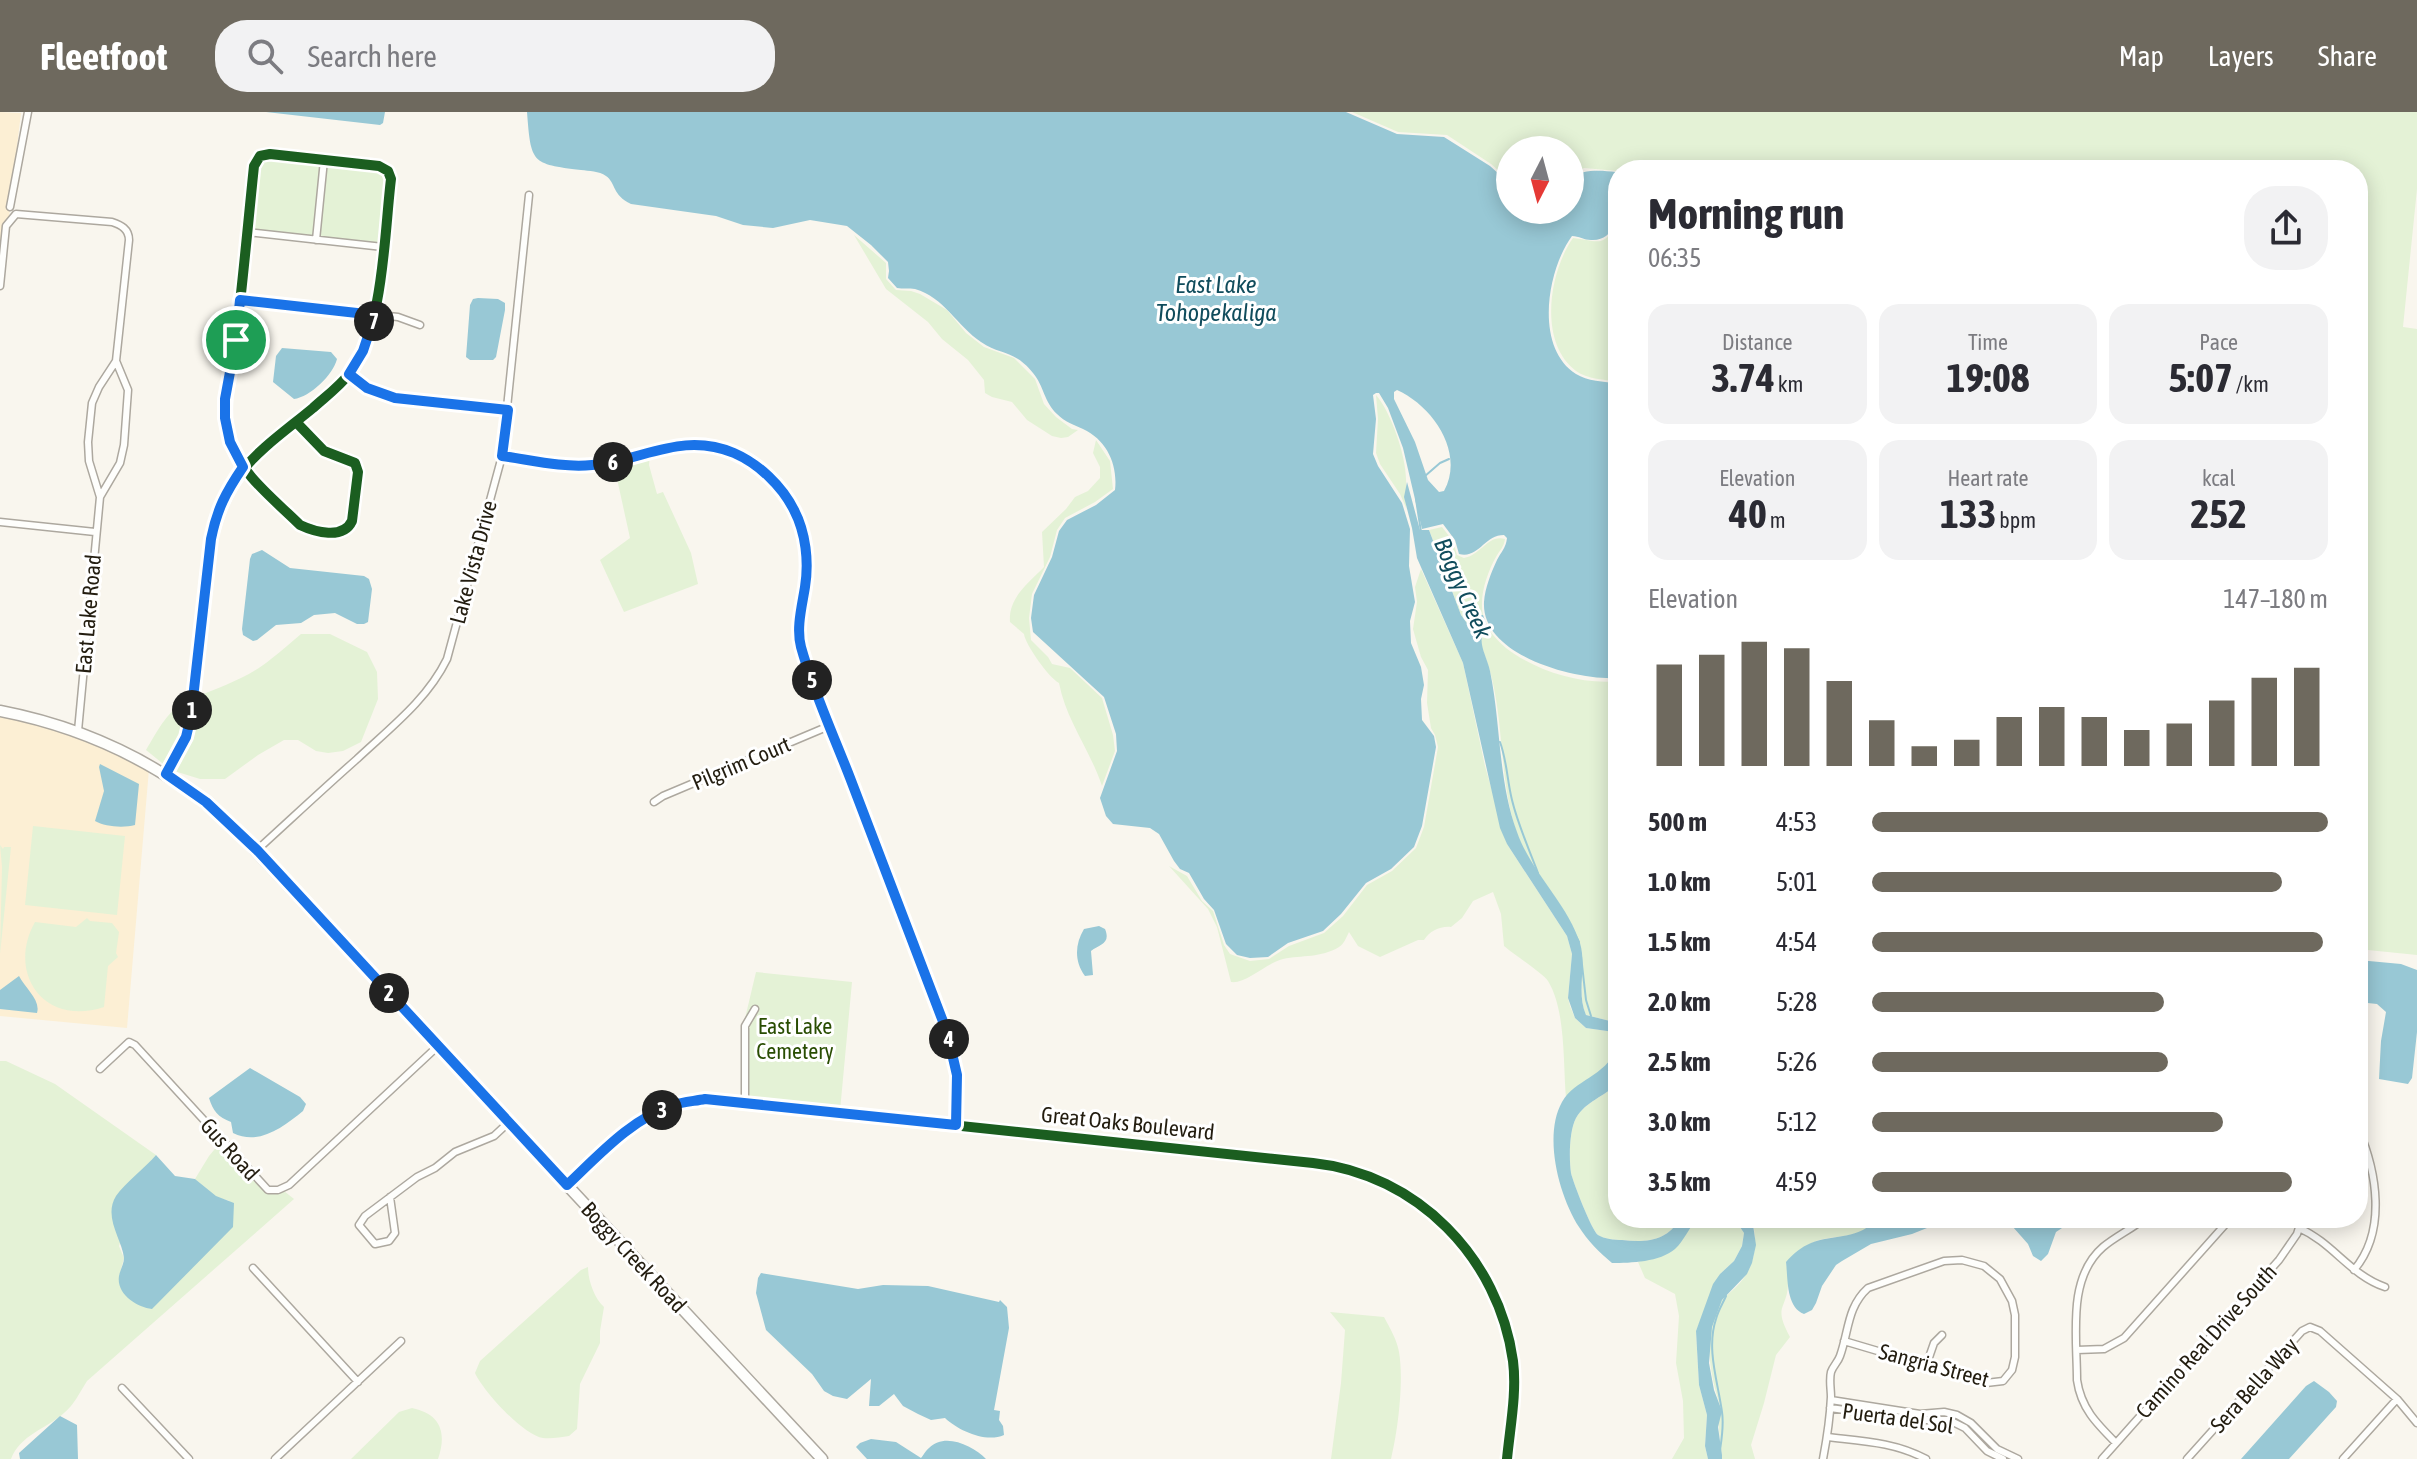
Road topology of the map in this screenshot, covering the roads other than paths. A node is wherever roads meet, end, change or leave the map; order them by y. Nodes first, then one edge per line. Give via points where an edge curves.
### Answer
1 (28, 112) edge
2 (324, 160) junction
3 (529, 195) dead end
4 (10, 207) dead end
5 (247, 232) junction
6 (316, 240) junction
7 (383, 247) junction
8 (0, 286) edge
9 (240, 300) junction
10 (375, 315) junction
11 (420, 325) dead end
12 (116, 361) junction
13 (349, 374) junction
14 (508, 410) junction
15 (296, 422) junction
16 (502, 456) junction
17 (243, 467) junction
18 (100, 497) junction
19 (0, 522) edge
20 (95, 532) junction
21 (0, 711) edge
22 (829, 726) junction
23 (78, 731) junction
24 (166, 774) junction
25 (654, 802) dead end
26 (257, 850) junction
27 (755, 1009) dead end
28 (438, 1046) junction
29 (100, 1069) dead end
30 (745, 1102) junction
31 (509, 1122) junction
32 (956, 1125) junction
33 (2368, 1159) edge
34 (567, 1185) junction
35 (390, 1197) junction
36 (2131, 1228) edge
37 (2221, 1228) edge
38 (2299, 1228) joint
39 (253, 1268) dead end
40 (2354, 1270) junction
41 (2385, 1287) dead end
42 (1942, 1335) dead end
43 (401, 1341) dead end
44 (1844, 1341) junction
45 (2077, 1350) junction
46 (1926, 1366) junction
47 (358, 1382) junction
48 (122, 1388) dead end
49 (2397, 1399) junction
50 (1830, 1404) junction
51 (2416, 1421) edge
52 (1827, 1437) junction
53 (2116, 1443) junction
54 (189, 1459) edge
55 (275, 1459) edge
56 (822, 1459) edge
57 (1507, 1459) edge
58 (1823, 1459) edge
59 (1926, 1459) edge
60 (2003, 1459) edge
61 (2018, 1459) edge
62 (2102, 1459) edge
63 (2187, 1459) edge
64 (2343, 1459) edge

1 - 4 street
2 - 5 street via 260,156 254,166
2 - 6 street
2 - 7 street via 388,171
3 - 14 street, Lake Vista Drive
5 - 6 street
5 - 9 street
6 - 7 street
7 - 10 street
8 - 12 street, East Lake Road via 6,226 20,213 112,222 126,230
9 - 10 street
9 - 17 street via 225,418
10 - 11 street
10 - 13 street
12 - 18 street, East Lake Road via 92,403 89,461
12 - 18 street, East Lake Road via 128,390 124,445
13 - 14 street via 367,388 395,398
13 - 15 street
14 - 16 street, Lake Vista Drive
15 - 17 street
15 - 17 street via 324,451 355,463 349,528 332,532 300,525
16 - 22 street via 590,465 672,446 702,445 755,465 776,483 795,511 806,545 800,642
16 - 26 street, Lake Vista Drive via 438,677 401,719
17 - 24 street via 216,515 191,716
18 - 20 street, East Lake Road
19 - 20 street
20 - 23 street, East Lake Road
21 - 23 main road, Boggy Creek Road
22 - 25 street, Pilgrim Court
22 - 32 street via 947,1032 957,1075
23 - 24 main road, Boggy Creek Road
24 - 26 main road, Boggy Creek Road via 206,802
26 - 28 main road, Boggy Creek Road
27 - 30 street via 745,1026
28 - 29 street, Gus Road via 278,1190 268,1190 135,1045 122,1046
28 - 31 main road, Boggy Creek Road
30 - 32 street, Great Oaks Boulevard
30 - 34 street, Great Oaks Boulevard via 705,1099 675,1104 644,1118
31 - 34 main road, Boggy Creek Road
31 - 35 street
32 - 57 street, Great Oaks Boulevard via 1324,1164 1372,1177 1416,1201 1466,1249 1500,1308 1514,1376
33 - 40 street via 2375,1204 2369,1243
34 - 56 main road, Boggy Creek Road
35 - 35 street via 359,1225 375,1244 389,1241 395,1233
36 - 45 street via 2103,1247 2084,1270 2077,1294
37 - 45 street via 2150,1302 2124,1338 2113,1346
38 - 40 street via 2318,1237
38 - 53 street, Camino Real Drive South via 2279,1260
39 - 47 street
40 - 41 street
42 - 46 street
43 - 47 street
44 - 46 street, Sangria Street
44 - 46 street, Sangria Street via 1854,1305 1872,1286 1949,1261 1987,1268 2004,1285 2014,1308 2011,1373 1989,1384
44 - 50 street, Sangria Street via 1831,1374
45 - 53 street via 2077,1380 2085,1408
47 - 55 street
48 - 54 street
49 - 51 street, Sera Bella Way
49 - 63 street, Sera Bella Way via 2320,1331 2308,1327
49 - 64 street
50 - 52 street
50 - 60 street, Puerta del Sol via 1949,1420
50 - 61 street, Puerta del Sol via 1957,1415 1997,1449
52 - 58 street
52 - 59 street via 1891,1445
53 - 62 street, Camino Real Drive South

